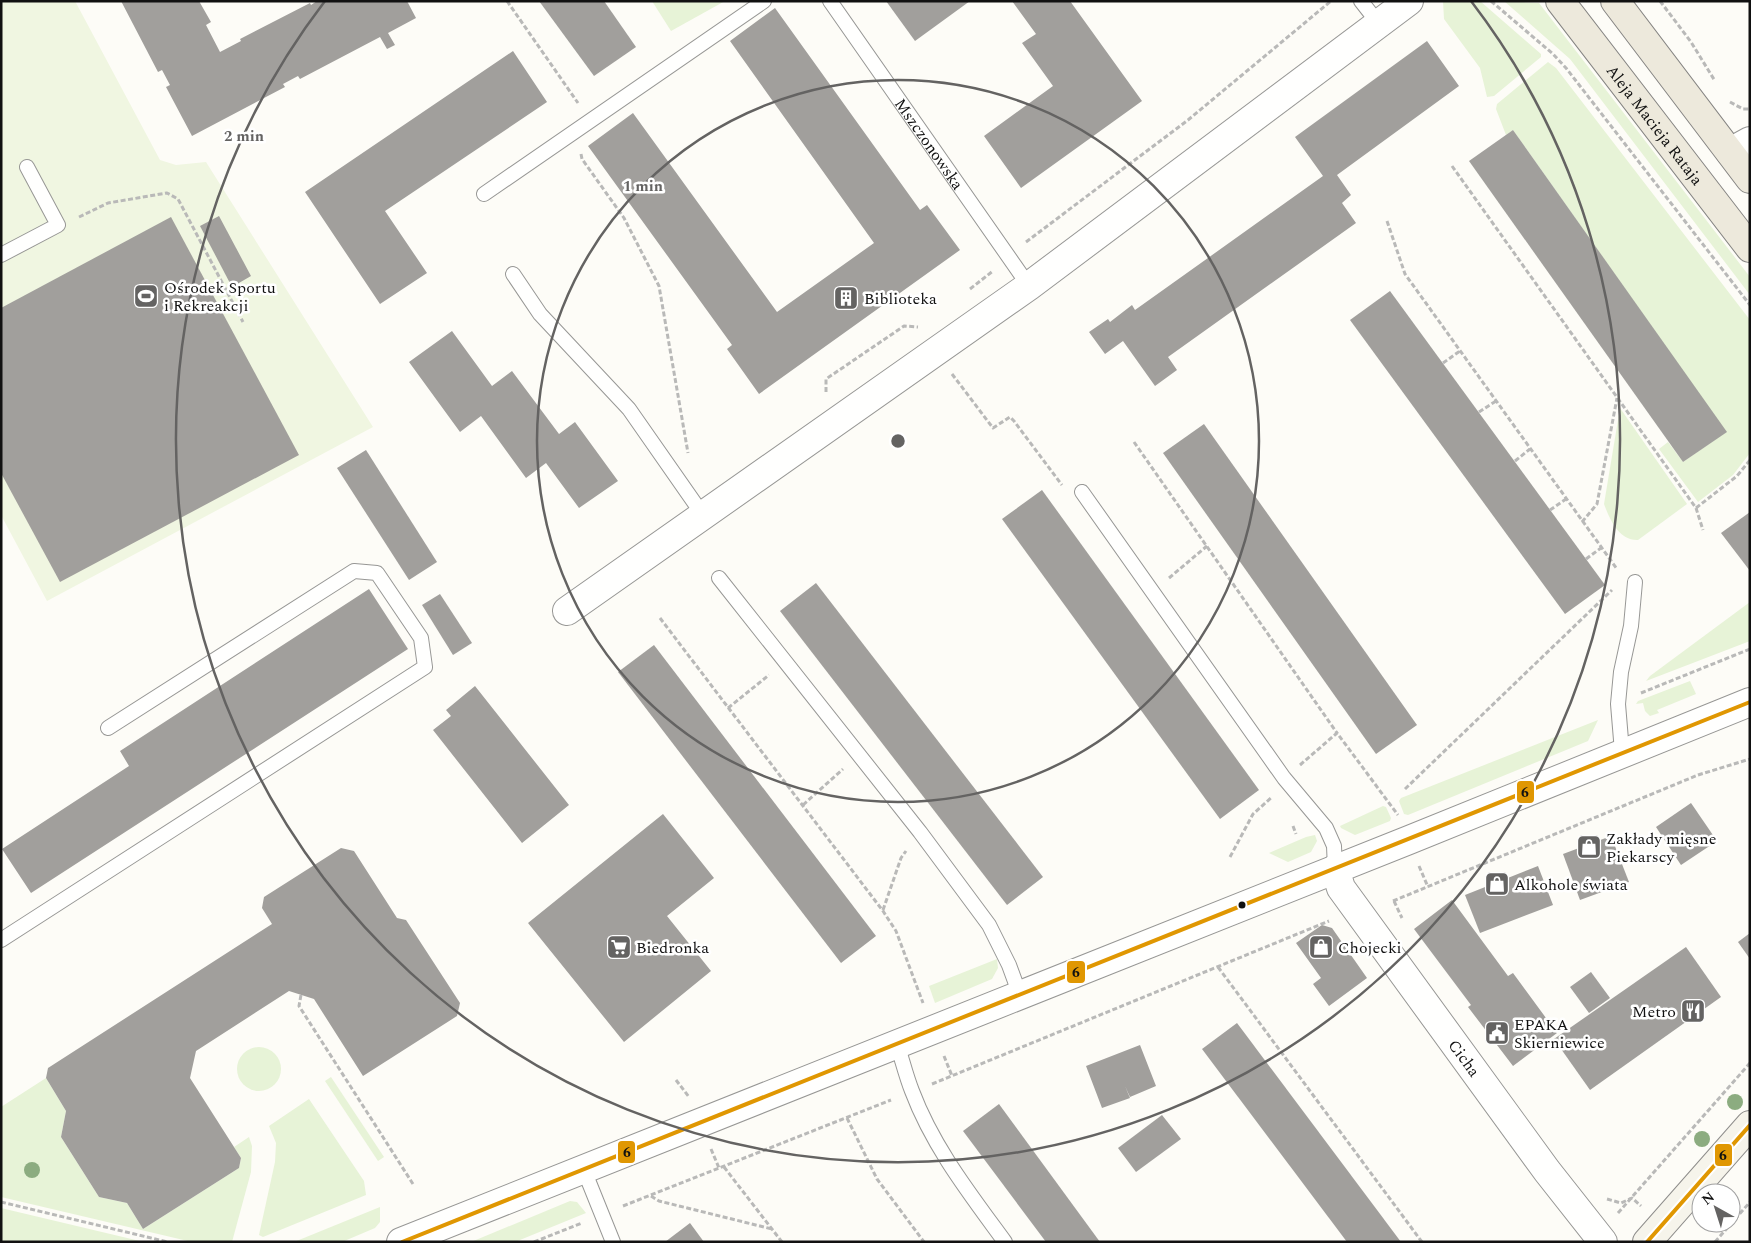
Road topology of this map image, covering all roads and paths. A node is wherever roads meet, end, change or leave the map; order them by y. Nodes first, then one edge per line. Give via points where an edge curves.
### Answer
1 (507, 1) edge
2 (764, 1) edge
3 (830, 1) edge
4 (1331, 1) edge
5 (1361, 1) edge
6 (1409, 1) edge
7 (1491, 1) edge
8 (1560, 1) edge
9 (1615, 1) edge
10 (1660, 1) edge
11 (1379, 24) junction
12 (1716, 82) dead end
13 (1726, 99) dead end
14 (1750, 109) edge
15 (592, 122) junction
16 (1740, 146) edge
17 (580, 151) dead end
18 (1452, 166) dead end
19 (27, 167) dead end
20 (1750, 179) edge
21 (484, 194) dead end
22 (1387, 221) dead end
23 (58, 226) junction
24 (1750, 248) edge
25 (1, 255) edge
26 (1010, 259) junction
27 (513, 274) dead end
28 (1028, 286) junction
29 (968, 290) dead end
30 (1750, 306) edge
31 (243, 322) dead end
32 (921, 328) dead end
33 (1460, 351) junction
34 (1443, 363) dead end
35 (826, 397) dead end
36 (1618, 398) junction
37 (1496, 401) junction
38 (1479, 412) dead end
39 (1134, 442) dead end
40 (1530, 449) junction
41 (1515, 460) dead end
42 (1750, 460) edge
43 (1082, 492) dead end
44 (1566, 499) junction
45 (698, 507) junction
46 (1696, 508) junction
47 (1550, 510) dead end
48 (1582, 522) junction
49 (1703, 530) dead end
50 (1207, 546) junction
51 (1601, 548) junction
52 (1586, 559) dead end
53 (1620, 574) dead end
54 (719, 578) dead end
55 (1635, 582) dead end
56 (1614, 588) dead end
57 (1153, 591) junction
58 (566, 611) dead end
59 (660, 618) dead end
60 (1750, 649) edge
61 (784, 662) junction
62 (1750, 702) edge
63 (1618, 704) junction
64 (728, 708) junction
65 (108, 728) dead end
66 (1337, 733) junction
67 (1622, 752) junction
68 (858, 756) junction
69 (1750, 760) edge
70 (1284, 778) junction
71 (1405, 789) dead end
72 (1273, 796) dead end
73 (803, 805) junction
74 (1399, 818) dead end
75 (920, 832) junction
76 (1230, 857) dead end
77 (1417, 860) dead end
78 (1335, 869) junction
79 (1428, 887) junction
80 (1394, 901) dead end
81 (883, 910) junction
82 (1337, 918) dead end
83 (1, 940) edge
84 (1218, 967) junction
85 (301, 995) dead end
86 (1020, 995) junction
87 (925, 1008) dead end
88 (897, 1044) junction
89 (941, 1048) dead end
90 (1750, 1063) edge
91 (952, 1076) junction
92 (676, 1080) dead end
93 (912, 1092) junction
94 (692, 1103) dead end
95 (847, 1118) junction
96 (1750, 1124) edge
97 (710, 1146) dead end
98 (724, 1167) junction
99 (720, 1168) junction
100 (584, 1170) junction
101 (413, 1184) dead end
102 (651, 1196) junction
103 (1632, 1198) junction
104 (1, 1202) edge
105 (1750, 1202) edge
106 (1642, 1207) dead end
107 (1622, 1208) dead end
108 (601, 1215) junction
109 (772, 1229) junction
110 (168, 1242) edge
111 (401, 1242) edge
112 (534, 1242) edge
113 (613, 1242) edge
114 (782, 1242) edge
115 (924, 1242) edge
116 (1005, 1242) edge
117 (1422, 1242) edge
118 (1603, 1242) edge
119 (1647, 1242) edge
120 (1715, 1242) edge

1 - 15 path
2 - 15 lane
3 - 26 lane, Mszczonowska
4 - 26 path via 1188,120 1032,236
5 - 11 lane
6 - 11 street
7 - 30 path via 1566,68
8 - 24 main road, Aleja Macieja Rataja
9 - 16 main road
10 - 12 path
11 - 28 street
13 - 14 path via 1743,109
15 - 21 lane
16 - 20 main road
17 - 45 path via 582,159 624,218 659,286
18 - 36 path
19 - 23 lane
22 - 33 path via 1405,274
23 - 25 lane
23 - 31 path via 108,203 167,193 178,200
26 - 28 lane, Mszczonowska
26 - 29 path
27 - 45 lane via 540,314 629,409
28 - 45 street
32 - 35 path via 904,326 826,379
33 - 34 path
33 - 37 path
36 - 46 path
36 - 48 path via 1597,504
37 - 38 path
37 - 40 path
39 - 50 path
40 - 41 path
40 - 44 path
42 - 46 path via 1737,476
43 - 57 lane
44 - 47 path
44 - 48 path
45 - 58 street
46 - 49 path
48 - 51 path
50 - 57 path
50 - 66 path
51 - 52 path
51 - 53 path
54 - 61 lane
55 - 63 lane via 1632,626 1621,672
56 - 71 path
57 - 70 lane
59 - 64 path
60 - 63 path
61 - 64 path
61 - 68 lane
62 - 67 street
63 - 67 lane
64 - 73 path
65 - 83 lane via 354,571 377,574 421,638 425,667
66 - 70 path
66 - 74 path
67 - 78 street
68 - 73 path
68 - 75 lane
69 - 79 path via 1698,775
70 - 78 lane via 1326,828 1334,846
72 - 76 path via 1252,814
73 - 81 path
75 - 81 path via 900,858
75 - 86 lane via 989,924 1010,964
77 - 79 path
78 - 86 street
78 - 118 street, Cicha via 1341,888 1541,1164
79 - 80 path
81 - 87 path via 896,931
82 - 84 path
84 - 91 path
84 - 117 path
85 - 101 path via 299,1006
86 - 88 street
88 - 93 lane
88 - 100 street
89 - 91 path
90 - 103 path
91 - 93 path
92 - 94 path
93 - 95 path
93 - 116 lane via 956,1174
95 - 98 path
95 - 115 path via 877,1179
96 - 119 main road
97 - 99 path
98 - 99 path
98 - 109 path
99 - 102 path
100 - 108 lane
100 - 111 street
102 - 108 path
102 - 109 path via 659,1201
103 - 106 path
103 - 107 path
104 - 110 path
105 - 120 path
108 - 112 path
108 - 113 lane
109 - 114 path

